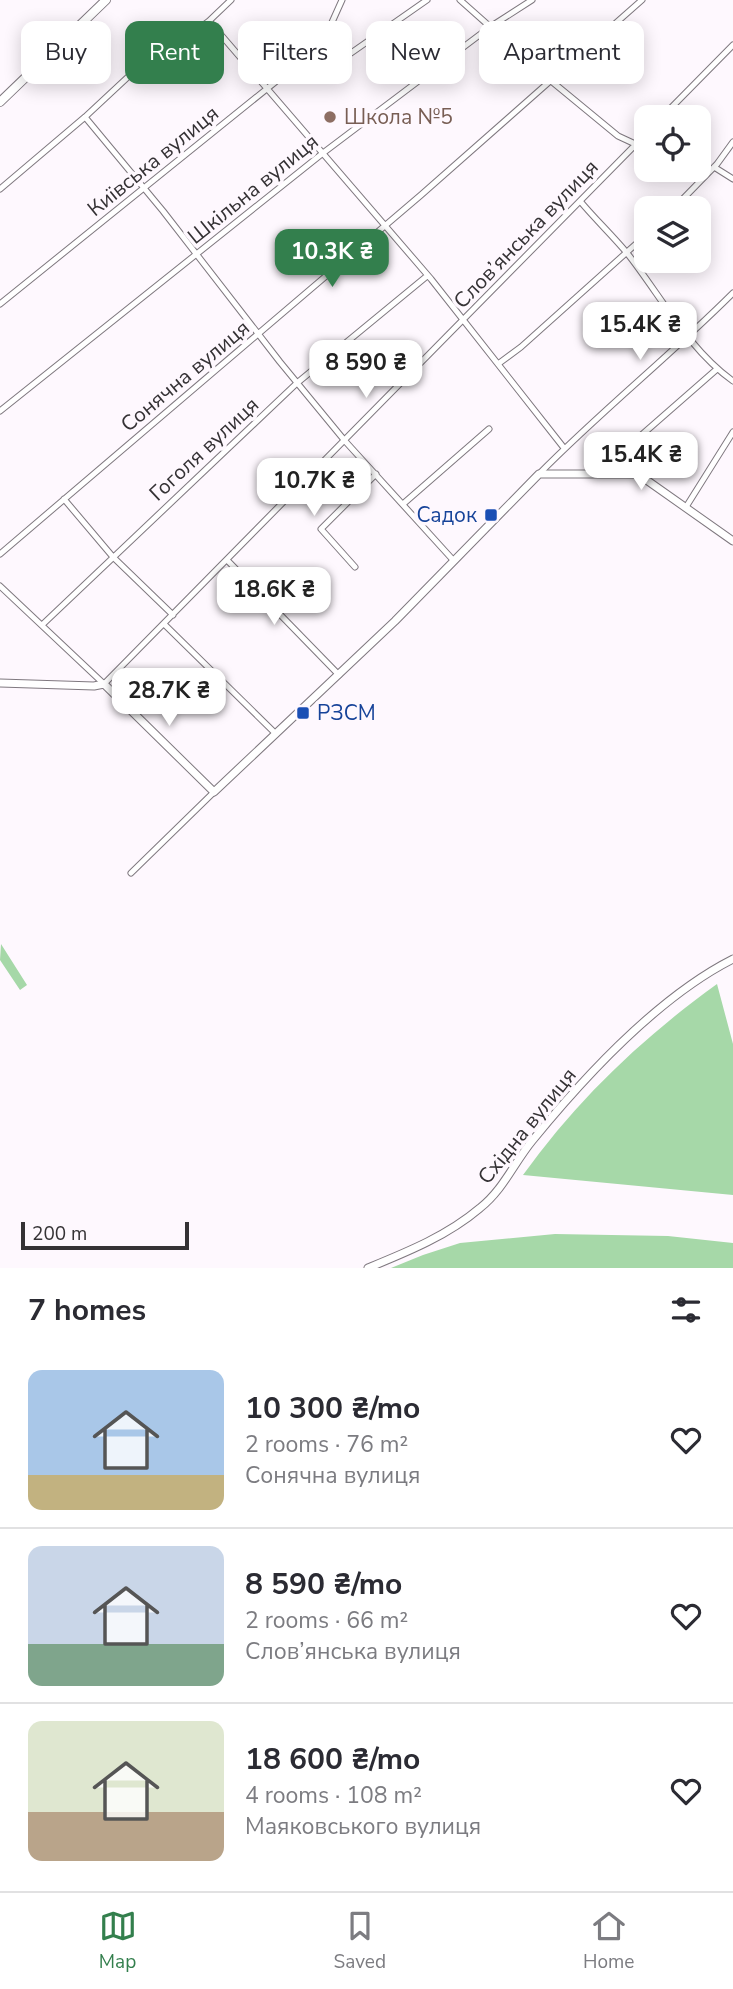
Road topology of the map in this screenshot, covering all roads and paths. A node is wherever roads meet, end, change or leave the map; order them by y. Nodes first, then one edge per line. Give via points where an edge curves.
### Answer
1 (106, 0) edge
2 (231, 0) edge
3 (342, 0) edge
4 (427, 0) edge
5 (460, 0) edge
6 (532, 0) edge
7 (642, 0) edge
8 (209, 21) edge
9 (333, 21) edge
10 (484, 21) edge
11 (500, 21) edge
12 (618, 21) edge
13 (479, 36) edge
14 (224, 38) edge
15 (733, 45) edge
16 (352, 52) edge
17 (125, 79) edge
18 (275, 84) edge
19 (546, 84) edge
20 (555, 84) edge
21 (269, 89) junction
22 (0, 102) edge
23 (674, 105) edge
24 (85, 117) junction
25 (733, 142) edge
26 (634, 145) joint
27 (323, 153) junction
28 (715, 167) junction
29 (711, 170) edge
30 (733, 180) edge
31 (699, 182) edge
32 (144, 188) junction
33 (0, 189) edge
34 (686, 196) edge
35 (580, 201) junction
36 (384, 225) junction
37 (634, 246) edge
38 (626, 253) junction
39 (198, 254) junction
40 (427, 276) junction
41 (733, 293) edge
42 (0, 304) edge
43 (464, 320) junction
44 (259, 334) junction
45 (689, 337) junction
46 (498, 364) junction
47 (717, 369) junction
48 (733, 382) edge
49 (297, 383) junction
50 (0, 411) edge
51 (489, 429) dead end
52 (733, 432) edge
53 (345, 441) junction
54 (564, 448) junction
55 (612, 473) junction
56 (376, 474) junction
57 (539, 474) junction
58 (64, 499) junction
59 (403, 504) junction
60 (686, 507) junction
61 (733, 541) edge
62 (0, 554) edge
63 (113, 557) junction
64 (227, 560) junction
65 (455, 562) junction
66 (355, 567) dead end
67 (0, 586) edge
68 (173, 615) junction
69 (163, 624) junction
70 (42, 625) junction
71 (339, 675) junction
72 (0, 682) edge
73 (104, 684) junction
74 (276, 734) junction
75 (214, 792) junction
76 (131, 873) dead end
77 (733, 959) edge
78 (368, 1268) edge

1 - 22 main road
2 - 8 street
3 - 9 street, Київська вулиця
4 - 16 street
5 - 10 street
6 - 11 street, Шкільна вулиця
7 - 12 street, Сонячна вулиця
13 - 27 street, Шкільна вулиця
14 - 21 street
15 - 23 street
17 - 24 street
18 - 21 street, Київська вулиця
19 - 36 street, Сонячна вулиця
20 - 26 street
21 - 27 street
21 - 32 street, Київська вулиця
24 - 32 street
24 - 33 street
25 - 28 street
26 - 35 street, Слов’янська вулиця
27 - 36 street
27 - 39 street, Шкільна вулиця
28 - 29 street
28 - 30 street
31 - 34 street
32 - 39 street
32 - 42 street, Київська вулиця
35 - 38 street
35 - 43 street, Слов’янська вулиця
36 - 40 street
36 - 44 street, Сонячна вулиця
37 - 38 street
38 - 45 street
38 - 46 street
39 - 44 street
39 - 50 street, Шкільна вулиця
40 - 43 street
40 - 49 street, Гоголя вулиця
41 - 45 street
43 - 46 street
43 - 53 street, Слов’янська вулиця
44 - 49 street
44 - 58 street, Сонячна вулиця
45 - 47 street
45 - 54 street
46 - 54 street
47 - 48 street
47 - 55 street via 637,439
49 - 53 street
49 - 63 street, Гоголя вулиця
51 - 59 street
52 - 60 street
53 - 56 street
53 - 64 street, Слов’янська вулиця
54 - 57 street
55 - 57 street
55 - 60 street via 638,474
56 - 59 street
56 - 66 street via 321,529
57 - 65 street
58 - 62 street, Сонячна вулиця
58 - 63 street
59 - 65 street
60 - 61 street
63 - 68 street
63 - 70 street, Гоголя вулиця
64 - 68 street, Слов’янська вулиця
64 - 71 street
65 - 71 street
67 - 70 street
68 - 69 street, Слов’янська вулиця
69 - 73 street, Слов’янська вулиця
69 - 74 street
70 - 73 street
71 - 74 street
72 - 73 street
73 - 75 street
74 - 75 street
75 - 76 street
77 - 78 street, Східна вулиця via 669,1002 616,1049 558,1109 481,1208 419,1247

